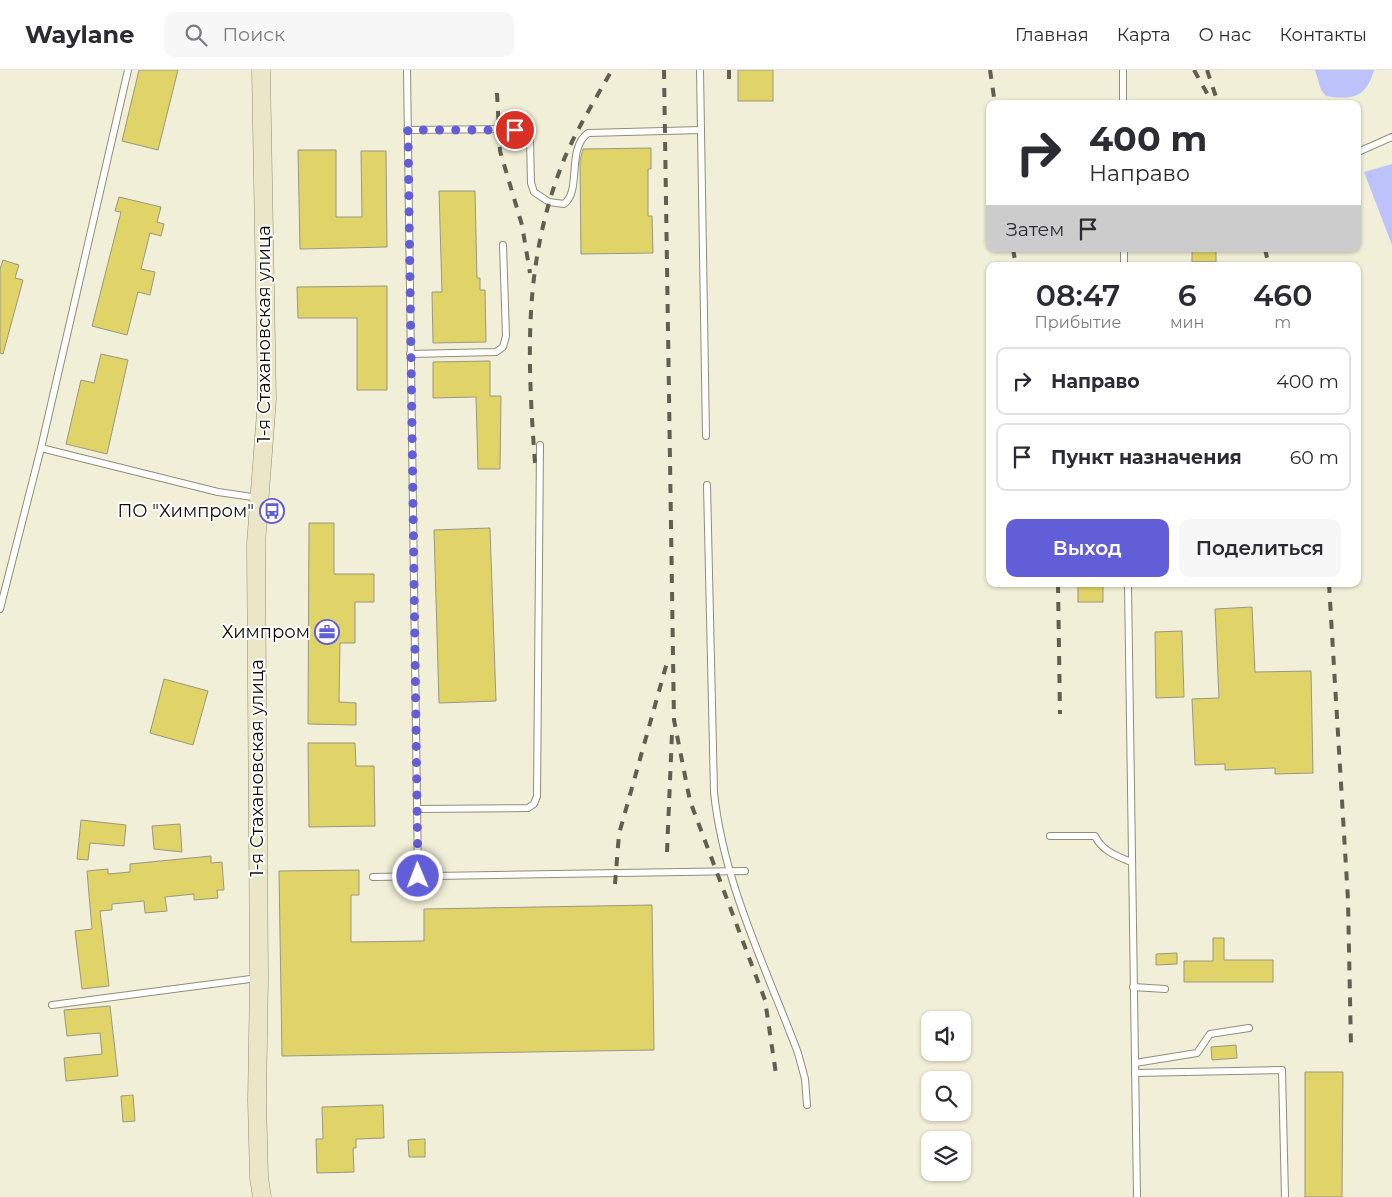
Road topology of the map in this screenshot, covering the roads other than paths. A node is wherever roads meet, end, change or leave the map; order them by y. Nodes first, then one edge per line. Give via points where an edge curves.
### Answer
1 (128, 70) edge
2 (261, 70) edge
3 (406, 70) edge
4 (700, 70) edge
5 (1123, 70) edge
6 (1123, 100) edge
7 (408, 130) junction
8 (701, 130) junction
9 (1392, 136) edge
10 (1361, 151) edge
11 (503, 245) dead end
12 (410, 354) junction
13 (706, 436) dead end
14 (540, 445) dead end
15 (41, 448) junction
16 (706, 485) dead end
17 (259, 498) junction
18 (3, 583) edge
19 (1128, 587) edge
20 (0, 609) edge
21 (417, 809) junction
22 (1050, 836) dead end
23 (1131, 862) junction
24 (745, 871) dead end
25 (729, 872) junction
26 (418, 876) junction
27 (373, 877) dead end
28 (259, 978) junction
29 (1134, 987) junction
30 (1166, 989) dead end
31 (52, 1006) dead end
32 (1249, 1028) dead end
33 (1135, 1064) junction
34 (1135, 1073) junction
35 (807, 1105) dead end
36 (262, 1197) edge
37 (1137, 1197) edge
38 (1286, 1197) edge

1 - 15 lane
2 - 17 main road, 1-я Стахановская улица via 267,399
3 - 7 lane
4 - 8 lane
5 - 6 lane
7 - 8 lane via 515,130 525,134 530,139 534,192 556,204 564,204 570,196 578,145 588,133
7 - 12 lane
8 - 13 lane
9 - 10 lane
11 - 12 lane via 506,336 503,347 496,352
12 - 21 lane
14 - 21 lane via 534,804 528,808
15 - 17 lane via 218,492
15 - 18 lane
16 - 25 lane via 714,792
17 - 28 main road, 1-я Стахановская улица via 256,544
18 - 20 lane
19 - 23 lane
21 - 26 lane
22 - 23 lane via 1095,836 1098,844 1109,852
23 - 29 lane
24 - 25 lane
25 - 26 lane
25 - 35 lane via 798,1052
26 - 27 lane
28 - 31 lane
28 - 36 main road, 1-я Стахановская улица via 257,1100
29 - 30 lane
29 - 33 lane
32 - 33 lane via 1210,1034 1197,1053
33 - 34 lane
34 - 37 lane
34 - 38 lane via 1282,1070

